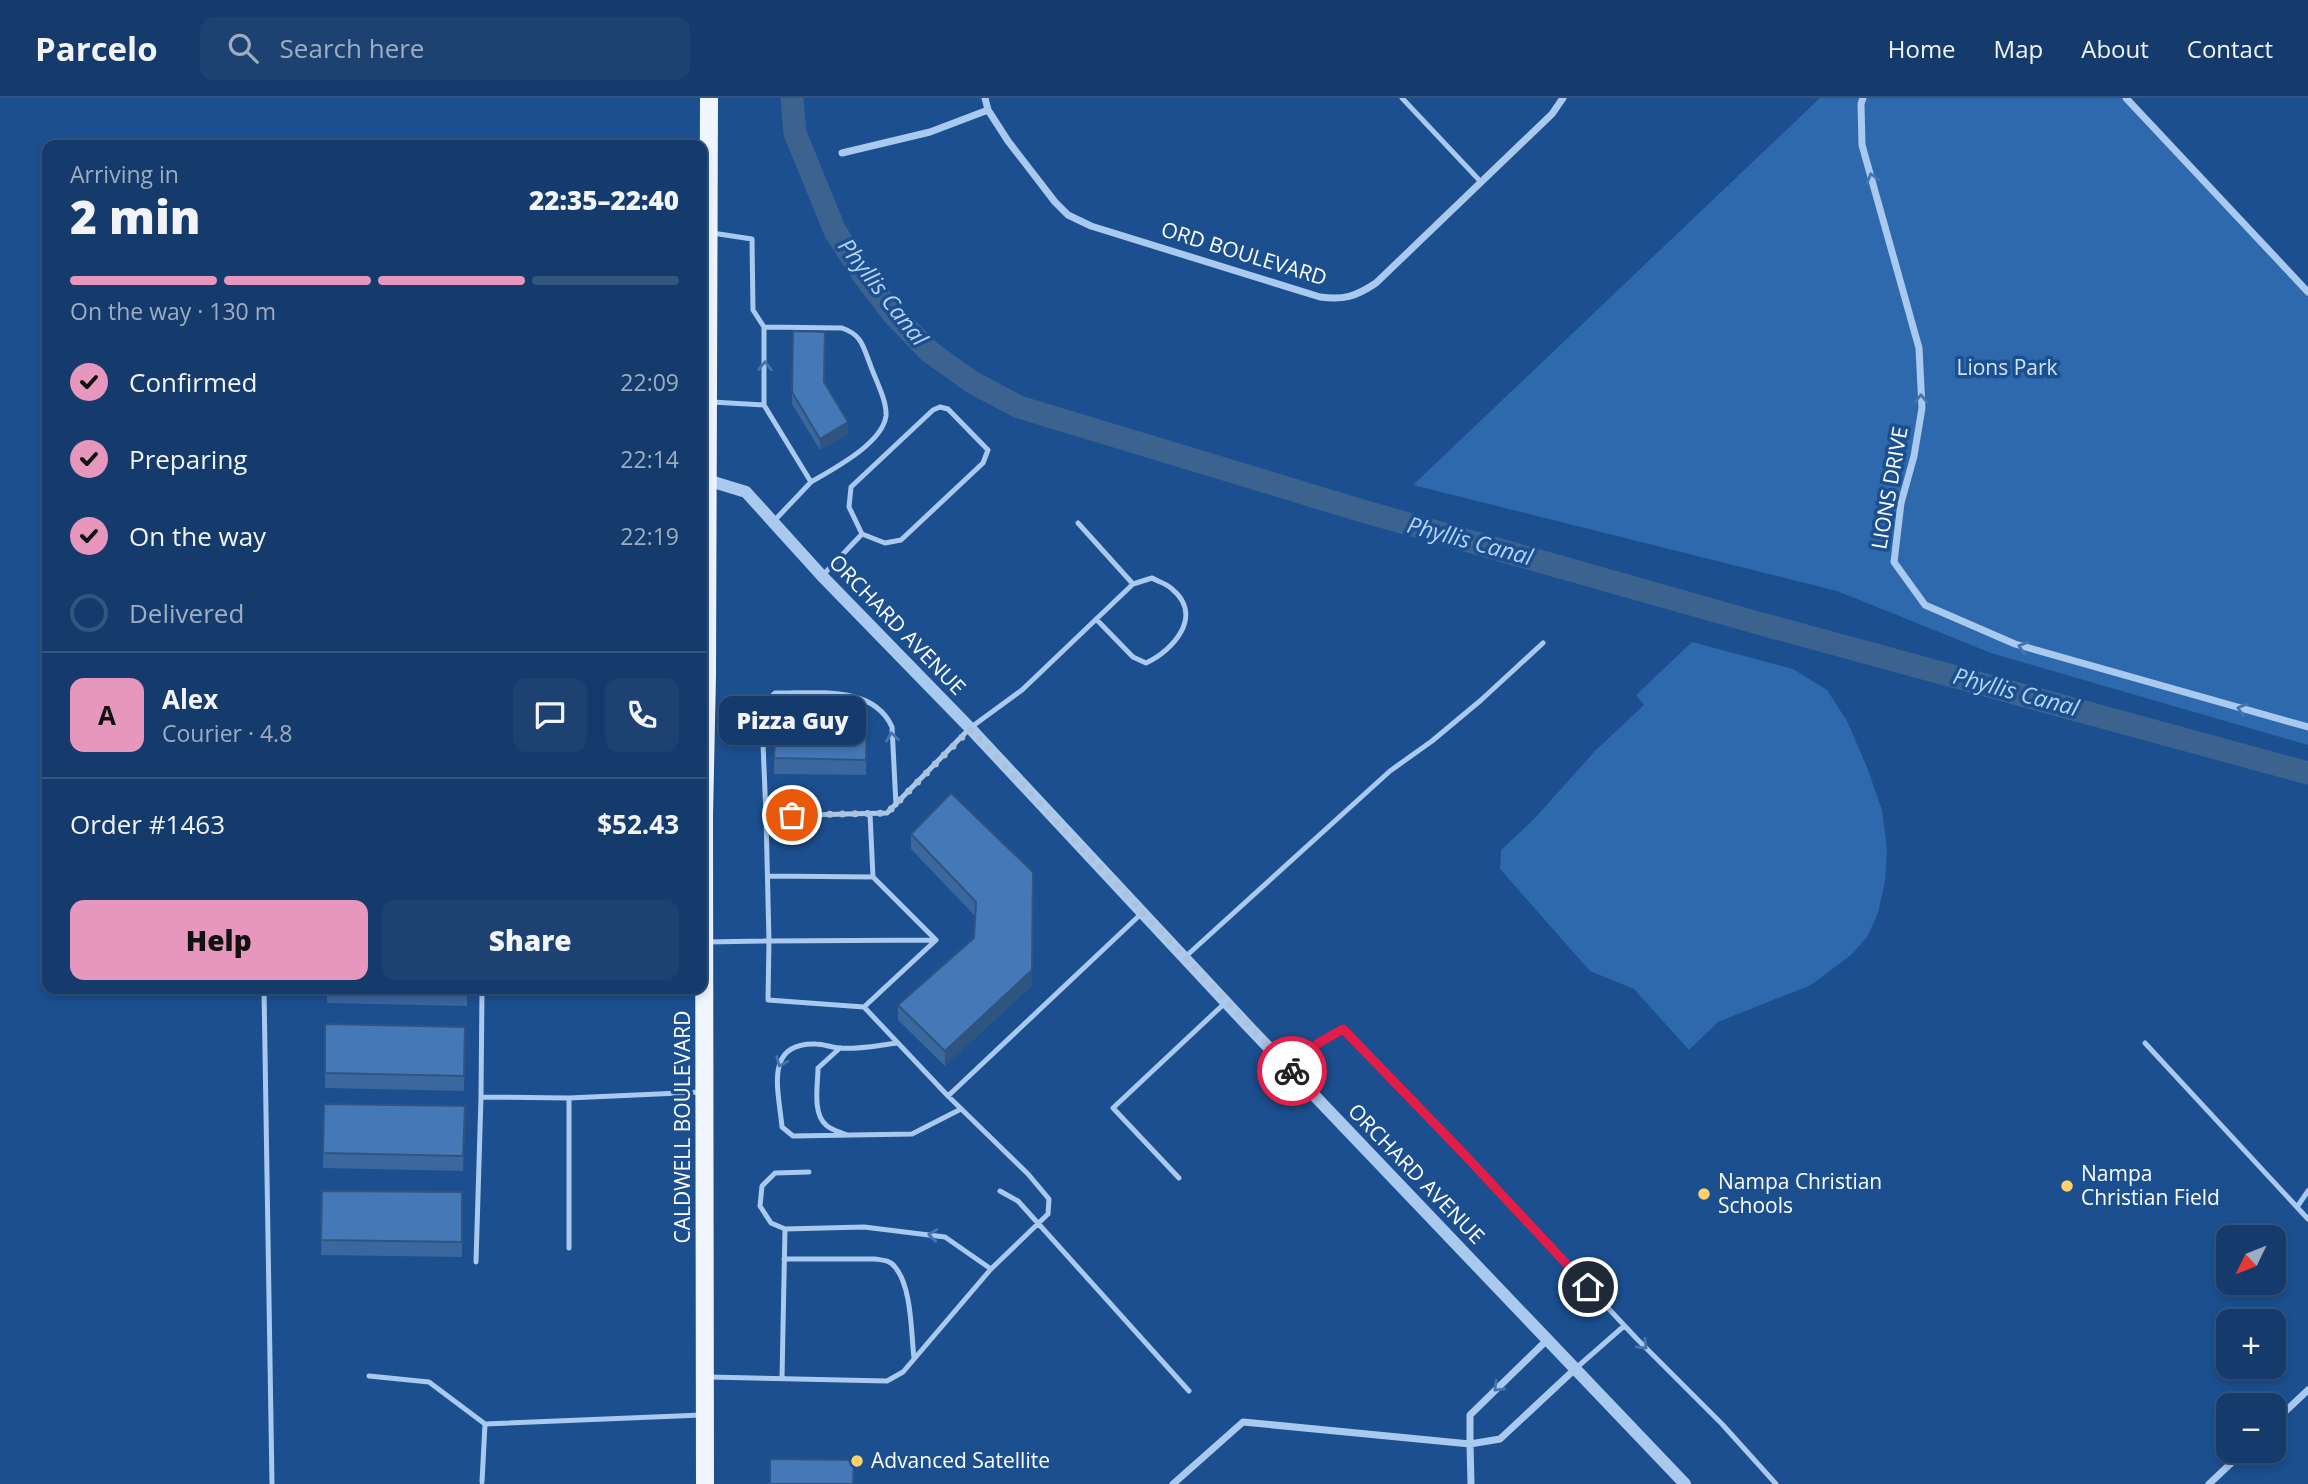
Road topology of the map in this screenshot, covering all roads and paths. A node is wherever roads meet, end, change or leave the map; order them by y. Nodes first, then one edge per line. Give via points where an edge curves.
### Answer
1 (709, 98) edge
2 (985, 98) edge
3 (1402, 98) edge
4 (1563, 98) edge
5 (1863, 98) edge
6 (2126, 98) edge
7 (988, 110) junction
8 (707, 140) edge
9 (842, 153) dead end
10 (1481, 182) junction
11 (707, 233) edge
12 (2308, 292) edge
13 (764, 327) junction
14 (707, 402) edge
15 (764, 405) junction
16 (707, 480) edge
17 (811, 482) junction
18 (773, 522) junction
19 (1078, 523) dead end
20 (862, 534) junction
21 (822, 576) junction
22 (1133, 584) junction
23 (1096, 619) junction
24 (1542, 643) dead end
25 (2308, 727) edge
26 (970, 729) junction
27 (896, 805) junction
28 (870, 814) junction
29 (766, 816) junction
30 (769, 876) junction
31 (873, 877) junction
32 (1142, 913) junction
33 (936, 940) junction
34 (769, 941) junction
35 (707, 942) edge
36 (1184, 958) junction
37 (264, 994) edge
38 (482, 994) edge
39 (706, 994) edge
40 (1226, 1002) junction
41 (864, 1007) junction
42 (898, 1043) junction
43 (2145, 1043) dead end
44 (840, 1048) junction
45 (1291, 1071) junction
46 (705, 1092) junction
47 (948, 1096) junction
48 (481, 1097) junction
49 (569, 1098) junction
50 (961, 1109) junction
51 (848, 1136) junction
52 (809, 1172) dead end
53 (1178, 1178) dead end
54 (1000, 1191) dead end
55 (2308, 1191) edge
56 (2297, 1208) junction
57 (2308, 1219) edge
58 (1038, 1223) junction
59 (785, 1228) junction
60 (569, 1248) dead end
61 (784, 1259) junction
62 (476, 1262) dead end
63 (991, 1269) junction
64 (1625, 1326) junction
65 (1547, 1340) junction
66 (914, 1358) junction
67 (1575, 1369) junction
68 (369, 1376) dead end
69 (705, 1377) junction
70 (782, 1378) junction
71 (2308, 1390) edge
72 (1189, 1391) dead end
73 (2286, 1411) edge
74 (705, 1415) junction
75 (485, 1424) junction
76 (1470, 1444) junction
77 (2231, 1463) edge
78 (482, 1482) dead end
79 (272, 1484) edge
80 (705, 1484) edge
81 (1173, 1484) edge
82 (1471, 1484) edge
83 (1685, 1484) edge
84 (1776, 1484) edge
85 (2209, 1484) edge

1 - 8 main road, CALDWELL BOULEVARD
2 - 7 street, ORD BOULEVARD
3 - 10 lane
4 - 10 street, ORD BOULEVARD
25 -> 5 street, LIONS DRIVE via 2015,644 1924,605 1894,562 1922,408 1919,348 1862,145
6 - 12 street
7 - 9 street via 930,132
7 - 10 street, ORD BOULEVARD via 1068,215 1320,297 1341,299 1376,283
11 - 13 lane via 752,239 753,310
15 -> 13 lane
13 - 17 lane via 853,332 862,343 884,403 886,414 878,433 856,454
14 - 15 lane
15 - 17 lane
16 - 18 street, ORCHARD AVENUE via 746,492
17 - 18 lane
18 - 21 street, ORCHARD AVENUE
19 - 22 lane
20 - 20 lane via 849,507 851,487 933,410 948,409 988,450 983,463 901,540 886,542
20 - 21 lane
21 - 26 street, ORCHARD AVENUE
22 - 23 lane
22 - 23 lane via 1152,578 1172,588 1185,604 1187,620 1180,636 1157,658 1146,663 1133,657
23 - 26 lane via 1021,690
24 - 36 lane via 1480,701 1390,771
26 - 27 lane
26 - 32 street, ORCHARD AVENUE
27 - 28 lane via 887,813
27 -> 29 lane via 892,727 881,711 853,695 775,693 766,702 762,719
28 - 29 lane
28 - 31 lane
29 - 30 lane
30 - 31 lane
30 - 34 lane
31 - 33 lane
32 - 36 street, ORCHARD AVENUE
32 - 47 lane
33 - 34 lane
33 - 41 lane
34 - 35 lane
34 - 41 lane via 768,1000
36 - 40 street, ORCHARD AVENUE
37 - 79 lane
38 - 48 lane
39 - 46 main road, CALDWELL BOULEVARD
40 - 45 street, ORCHARD AVENUE
40 - 53 lane via 1113,1108
41 - 42 lane
42 - 44 lane
42 - 47 lane
43 - 56 lane
44 - 51 lane via 818,1068 817,1102 827,1127
44 -> 51 lane via 816,1044 790,1048 782,1055 777,1073 779,1100 782,1127 793,1136
45 - 64 lane via 1317,1044 1343,1029
45 - 65 street, ORCHARD AVENUE
46 - 49 lane
46 - 69 main road, CALDWELL BOULEVARD
47 - 50 lane
48 - 49 lane
48 - 62 lane
49 - 60 lane
50 - 51 lane via 912,1134
50 - 58 lane via 1049,1199 1048,1214
52 - 59 lane via 775,1173 762,1186 760,1206 771,1223
54 - 58 lane via 1018,1201
55 - 56 lane
56 - 57 lane
58 - 63 lane
58 - 72 lane
59 - 61 lane
63 -> 59 lane via 945,1237 864,1227
61 - 66 lane via 889,1261 906,1292
61 - 70 lane
63 - 66 lane
64 - 67 lane
64 -> 84 lane
65 - 67 street, ORCHARD AVENUE
65 -> 76 street via 1470,1415
66 - 70 lane via 904,1372 887,1381
67 - 76 street via 1500,1439
67 - 83 street, ORCHARD AVENUE
68 - 75 lane via 429,1382
69 - 70 lane
69 - 74 main road, CALDWELL BOULEVARD
71 - 73 street
74 - 75 lane
74 - 80 main road, CALDWELL BOULEVARD
75 - 78 lane
76 - 81 street via 1243,1422
76 - 82 street
77 - 85 street

